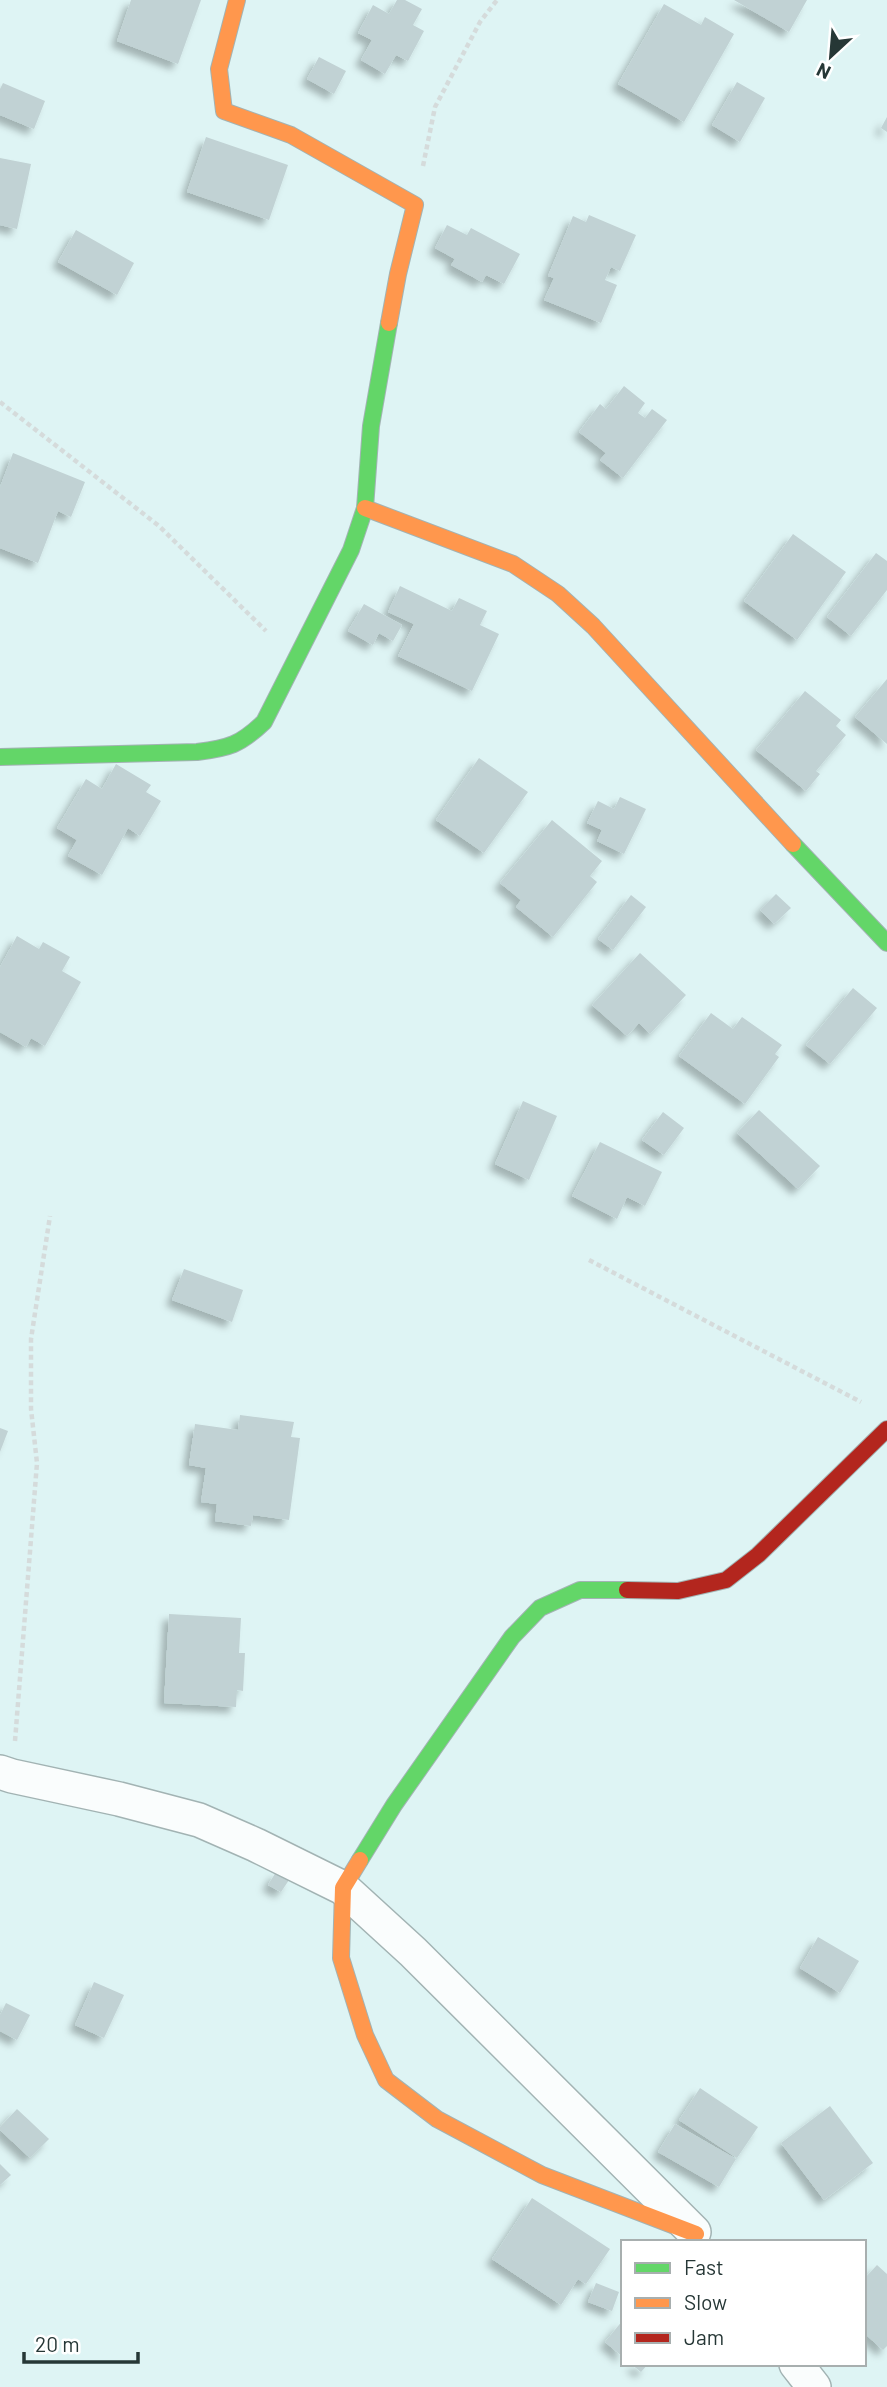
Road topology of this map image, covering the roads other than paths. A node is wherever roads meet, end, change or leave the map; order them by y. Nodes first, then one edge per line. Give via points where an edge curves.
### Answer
1 (237, 0) edge
2 (365, 508) junction
3 (0, 757) edge
4 (887, 943) edge
5 (887, 1429) edge
6 (6, 1774) edge
7 (343, 1888) junction
8 (699, 2238) edge
9 (798, 2366) edge
10 (814, 2387) edge

1 - 2 street via 219,69 224,111 291,135 415,205 371,426
2 - 3 street via 351,550 297,662 264,722 246,739 197,752
2 - 4 street via 513,564 558,594 593,626
5 - 7 street via 758,1555 726,1580 678,1591 580,1590 540,1608 512,1637 417,1771
6 - 7 street via 200,1820
7 - 8 street
7 - 8 street via 341,1958 365,2035 386,2080 437,2119 542,2175
9 - 10 street

